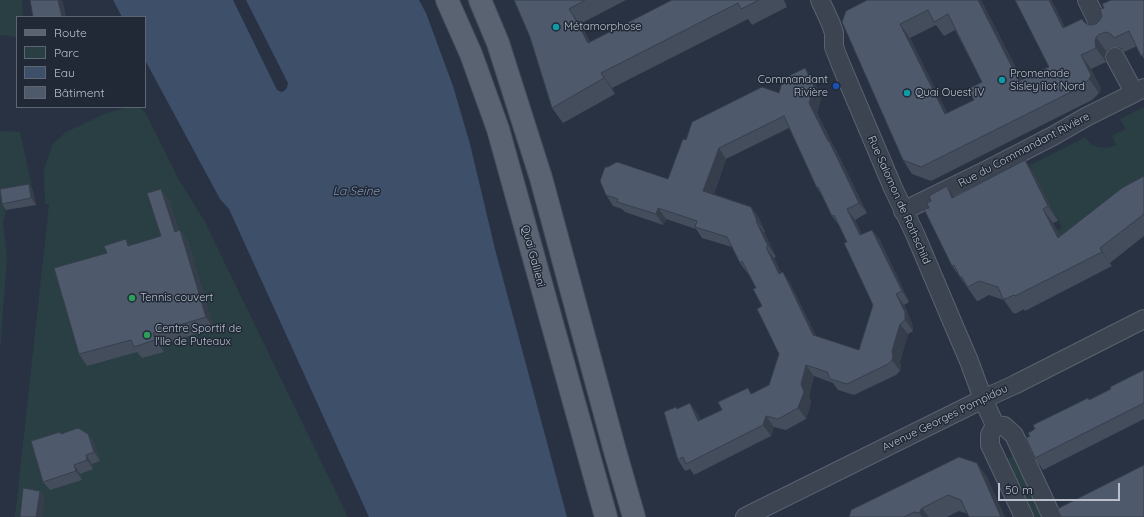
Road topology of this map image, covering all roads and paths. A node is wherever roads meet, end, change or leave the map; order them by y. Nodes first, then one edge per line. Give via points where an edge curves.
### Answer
1 (448, 0) edge
2 (480, 0) edge
3 (820, 0) edge
4 (1087, 0) edge
5 (1100, 28) edge
6 (1115, 57) dead end
7 (1139, 90) edge
8 (903, 211) junction
9 (1144, 319) edge
10 (983, 399) junction
11 (995, 425) junction
12 (606, 517) edge
13 (634, 517) edge
14 (745, 517) edge
15 (1024, 517) edge
16 (1052, 517) edge

1 - 12 main road, Quai Gallieni via 498,129
2 - 13 main road via 498,43 541,178
3 - 8 street, Rue Salomon de Rothschild via 834,33 834,47 841,66
4 - 5 street
6 - 7 street
7 - 8 street, Rue du Commandant Rivière
8 - 10 street, Rue Salomon de Rothschild via 915,234
9 - 10 street, Avenue Georges Pompidou
10 - 11 street, Rue Salomon de Rothschild
10 - 14 street, Avenue Georges Pompidou
11 - 15 street via 990,435 990,446
11 - 16 street via 1004,426 1014,435

